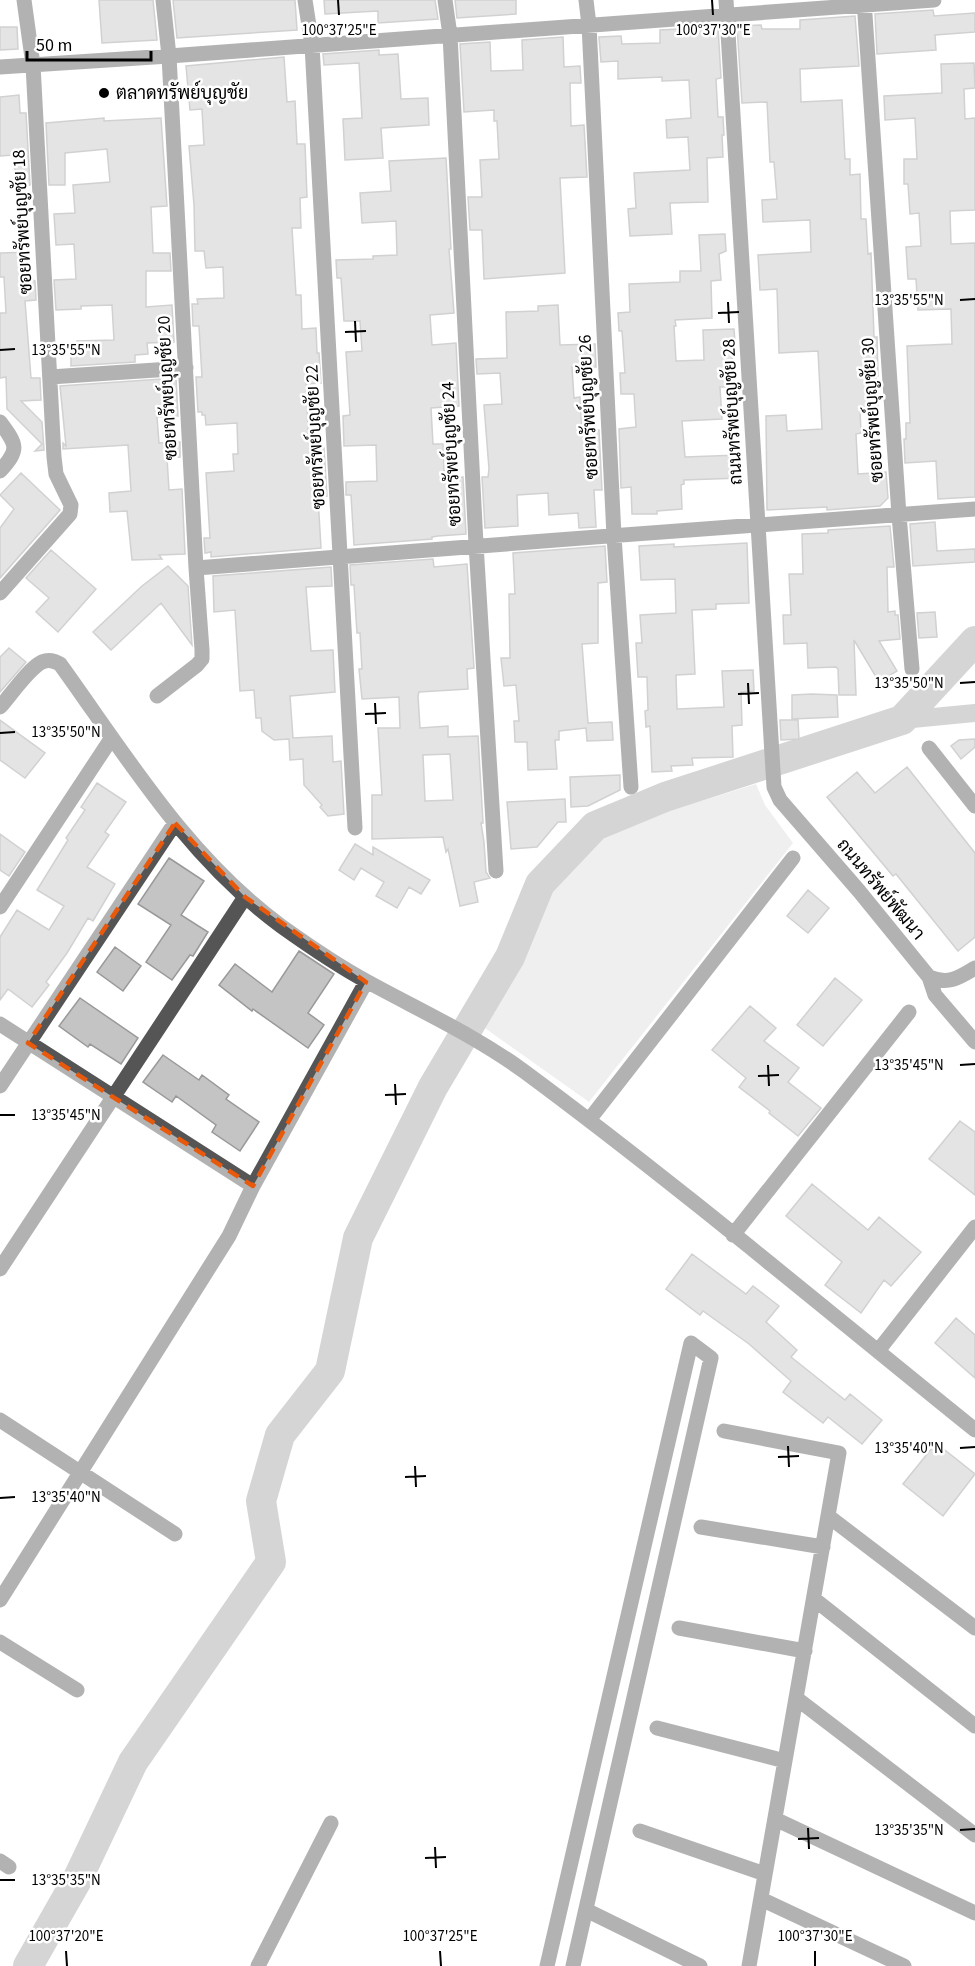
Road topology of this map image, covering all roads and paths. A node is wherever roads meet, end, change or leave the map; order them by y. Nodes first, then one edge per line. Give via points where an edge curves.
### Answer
1 (24, 0) edge
2 (163, 0) edge
3 (305, 0) edge
4 (445, 0) edge
5 (586, 0) edge
6 (934, 0) edge
7 (864, 3) edge
8 (728, 7) edge
9 (589, 25) junction
10 (450, 35) junction
11 (312, 45) junction
12 (170, 56) junction
13 (33, 65) junction
14 (0, 67) edge
15 (186, 368) junction
16 (50, 377) junction
17 (0, 422) edge
18 (0, 471) edge
19 (975, 509) edge
20 (899, 515) junction
21 (759, 526) junction
22 (614, 536) junction
23 (476, 544) junction
24 (341, 555) junction
25 (196, 568) junction
26 (0, 593) edge
27 (912, 669) dead end
28 (157, 696) dead end
29 (0, 707) edge
30 (111, 739) junction
31 (929, 748) dead end
32 (631, 787) dead end
33 (774, 787) joint
34 (975, 806) edge
35 (175, 823) junction
36 (355, 828) dead end
37 (794, 858) dead end
38 (496, 871) dead end
39 (244, 897) junction
40 (0, 907) edge
41 (975, 968) edge
42 (929, 977) junction
43 (366, 982) junction
44 (909, 1012) dead end
45 (0, 1024) edge
46 (975, 1042) edge
47 (28, 1043) junction
48 (0, 1086) edge
49 (114, 1096) junction
50 (589, 1120) junction
51 (253, 1186) junction
52 (975, 1227) edge
53 (733, 1235) junction
54 (0, 1269) edge
55 (878, 1351) junction
56 (0, 1420) edge
57 (975, 1430) edge
58 (724, 1431) dead end
59 (80, 1472) junction
60 (828, 1516) junction
61 (701, 1527) dead end
62 (175, 1534) dead end
63 (823, 1548) junction
64 (0, 1599) edge
65 (814, 1599) junction
66 (679, 1628) dead end
67 (975, 1628) edge
68 (0, 1642) edge
69 (805, 1651) junction
70 (77, 1690) dead end
71 (796, 1698) junction
72 (975, 1726) edge
73 (657, 1728) dead end
74 (785, 1761) junction
75 (775, 1818) junction
76 (331, 1823) dead end
77 (640, 1831) dead end
78 (975, 1835) edge
79 (765, 1874) junction
80 (761, 1899) junction
81 (586, 1910) junction
82 (975, 1912) edge
83 (258, 1966) edge
84 (547, 1966) edge
85 (573, 1966) edge
86 (700, 1966) edge
87 (749, 1966) edge
88 (904, 1966) edge

1 - 13 street, ซอยทรัพย์บุญชัย 18
2 - 12 street, ซอยทรัพย์บุญชัย 20
3 - 11 street, ซอยทรัพย์บุญชัย 22
4 - 10 street, ซอยทรัพย์บุญชัย 24
5 - 9 street, ซอยทรัพย์บุญชัย 26
6 - 7 street
7 - 8 street
7 - 20 street, ซอยทรัพย์บุญชัย 30
8 - 9 street
8 - 21 street, ถนนทรัพย์บุญชัย 28
9 - 10 street
9 - 22 street, ซอยทรัพย์บุญชัย 26
10 - 11 street
10 - 23 street, ซอยทรัพย์บุญชัย 24
11 - 12 street
11 - 24 street, ซอยทรัพย์บุญชัย 22
12 - 13 street
12 - 15 street, ซอยทรัพย์บุญชัย 20
13 - 14 street
13 - 16 street, ซอยทรัพย์บุญชัย 18
15 - 16 street
15 - 25 street, ซอยทรัพย์บุญชัย 20
16 - 26 street, ซอยทรัพย์บุญชัย 18 via 56,474 71,505 70,514
17 - 18 street via 14,441 15,449
19 - 20 street
20 - 21 street
20 - 27 street, ซอยทรัพย์บุญชัย 30
21 - 22 street
21 - 33 street, ถนนทรัพย์บุญชัย 28
22 - 23 street
22 - 32 street, ซอยทรัพย์บุญชัย 26
23 - 24 street
23 - 38 street, ซอยทรัพย์บุญชัย 24
24 - 25 street
24 - 36 street, ซอยทรัพย์บุญชัย 22
25 - 28 street, ซอยทรัพย์บุญชัย 20 via 202,659
29 - 30 street via 34,668 52,660 60,664
30 - 35 street
30 - 40 street
31 - 34 street
33 - 42 street, ถนนทรัพย์พัฒนา via 785,806
35 - 39 street
35 - 47 street
37 - 50 street
39 - 43 street via 280,926
39 - 49 street
41 - 42 street via 951,980
42 - 46 street, ถนนทรัพย์พัฒนา via 935,995
43 - 50 street via 487,1046
43 - 51 street
44 - 53 street
45 - 47 street
47 - 48 street
47 - 49 street
49 - 51 street
49 - 54 street
50 - 53 street
51 - 59 street via 229,1236
52 - 55 street
53 - 55 street
55 - 57 street
56 - 59 street
58 - 60 street via 839,1453
59 - 62 street
59 - 64 street
60 - 63 street
60 - 67 street
61 - 63 street
63 - 65 street
65 - 69 street
65 - 72 street
66 - 69 street
68 - 70 street
69 - 71 street
71 - 74 street
71 - 78 street
73 - 74 street
74 - 75 street
75 - 79 street
75 - 82 street
76 - 83 street
77 - 79 street
79 - 80 street
80 - 87 street
80 - 88 street
81 - 84 street via 711,1358 691,1343
81 - 85 street
81 - 86 street

